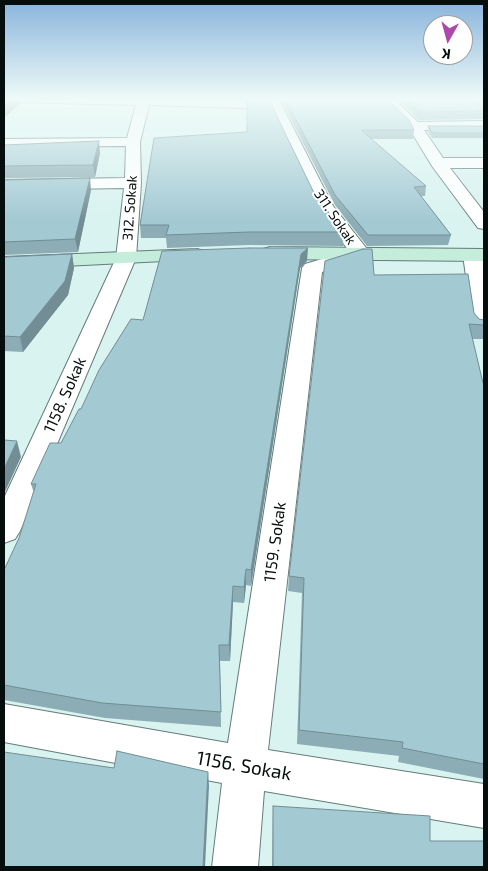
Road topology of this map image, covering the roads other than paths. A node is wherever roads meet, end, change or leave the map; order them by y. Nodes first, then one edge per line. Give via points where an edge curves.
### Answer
1 (134, 139) edge
2 (290, 139) edge
3 (422, 139) edge
4 (133, 142) junction
5 (4, 143) edge
6 (438, 163) junction
7 (484, 163) edge
8 (133, 183) junction
9 (4, 185) edge
10 (484, 224) edge
11 (249, 253) edge
12 (211, 254) edge
13 (360, 254) junction
14 (479, 255) edge
15 (126, 258) junction
16 (4, 263) edge
17 (484, 326) edge
18 (4, 531) edge
19 (4, 723) edge
20 (245, 767) junction
21 (484, 806) edge
22 (235, 867) edge

1 - 4 street, 312. Sokak
2 - 13 street, 311. Sokak via 325,207
3 - 6 street
4 - 5 street
4 - 8 street, 312. Sokak
6 - 7 street
6 - 10 street
8 - 9 street
8 - 15 street, 312. Sokak
11 - 13 main road
12 - 15 main road
13 - 14 main road
13 - 20 street, 1159. Sokak via 312,268
14 - 17 street
15 - 16 main road
15 - 18 street, 1158. Sokak
19 - 20 street, 1156. Sokak
20 - 21 street, 1156. Sokak
20 - 22 street, 1159. Sokak

